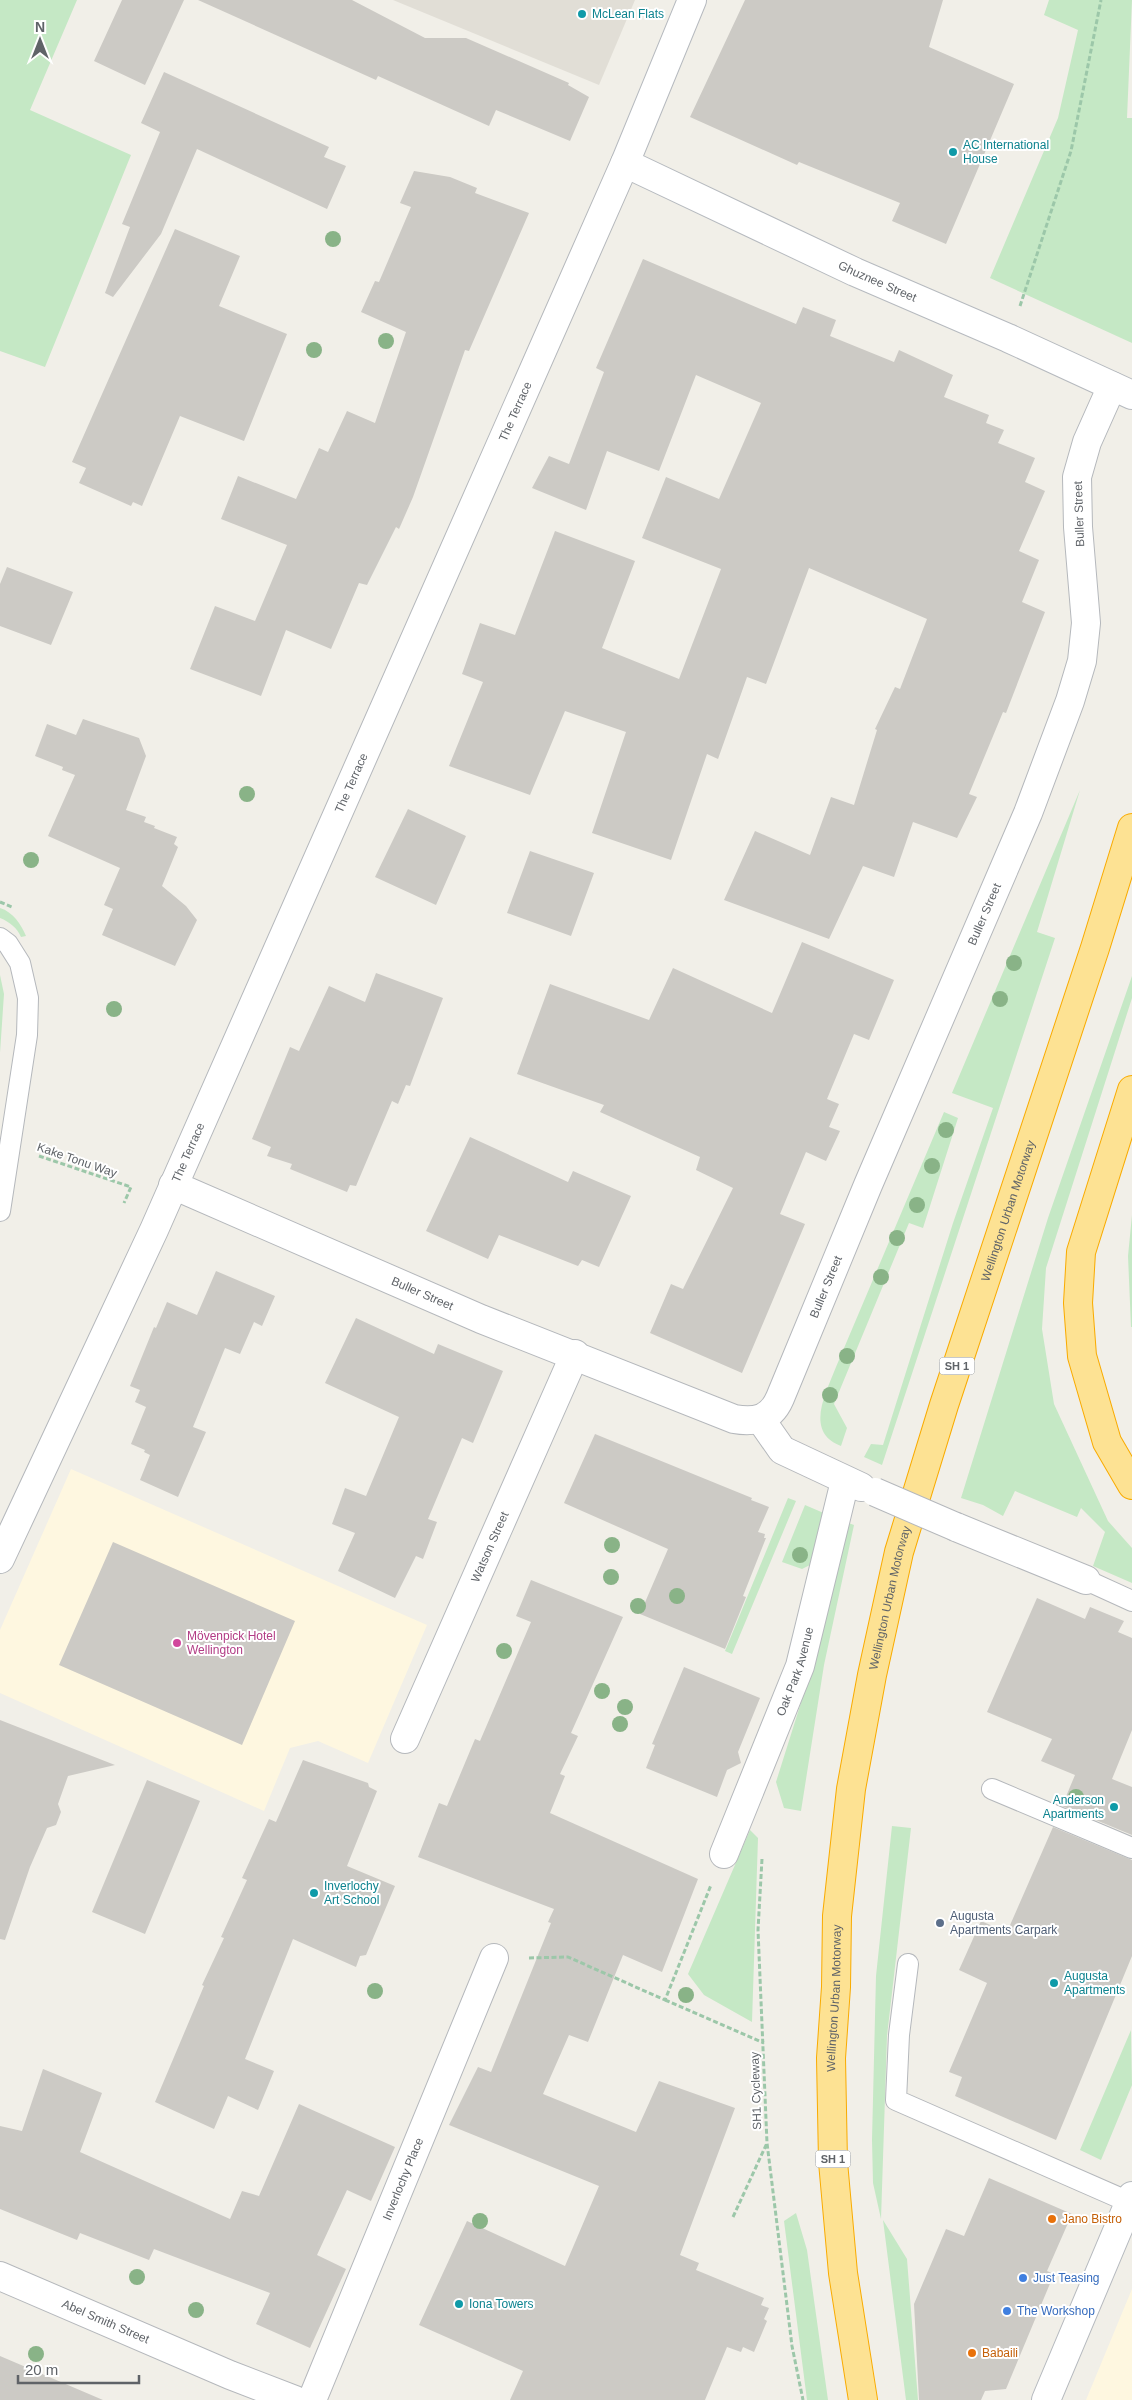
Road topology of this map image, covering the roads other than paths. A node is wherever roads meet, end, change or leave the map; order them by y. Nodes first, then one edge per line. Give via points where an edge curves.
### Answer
1 (692, 0) edge
2 (625, 163) junction
3 (1122, 390) edge
4 (1132, 828) edge
5 (0, 938) edge
6 (1132, 1090) edge
7 (173, 1185) junction
8 (0, 1211) edge
9 (575, 1354) junction
10 (761, 1420) junction
11 (845, 1481) junction
12 (1132, 1485) edge
13 (0, 1559) edge
14 (1086, 1580) joint
15 (1132, 1601) edge
16 (406, 1739) dead end
17 (992, 1789) dead end
18 (1132, 1848) edge
19 (724, 1854) road end
20 (494, 1958) road end
21 (908, 1964) dead end
22 (1131, 2199) edge
23 (0, 2276) edge
24 (294, 2400) edge
25 (312, 2400) edge
26 (863, 2400) edge
27 (1046, 2400) edge

1 - 2 street, The Terrace
2 - 3 street, Ghuznee Street via 855,272
2 - 7 street, The Terrace
3 - 10 street, Buller Street via 1087,442 1077,477 1086,623 1082,660 1056,742 776,1408
4 - 26 highway, Wellington Urban Motorway / SH 1 via 899,1552 851,1789 837,1916 831,2058 833,2162 843,2273
5 - 8 lane via 20,963 28,998 27,1035
6 - 12 highway via 1081,1252 1078,1303 1082,1356 1107,1442
7 - 9 street, Buller Street via 482,1318
7 - 13 street, The Terrace
9 - 10 street, Buller Street via 734,1419
9 - 16 street, Watson Street
10 - 11 street via 782,1450
11 - 14 street, bridge
11 - 19 street, Oak Park Avenue via 800,1666
14 - 15 lane
17 - 18 lane
20 - 25 street, Inverlochy Place
21 - 22 lane via 899,2035 896,2100
22 - 27 street
23 - 24 street, Abel Smith Street

